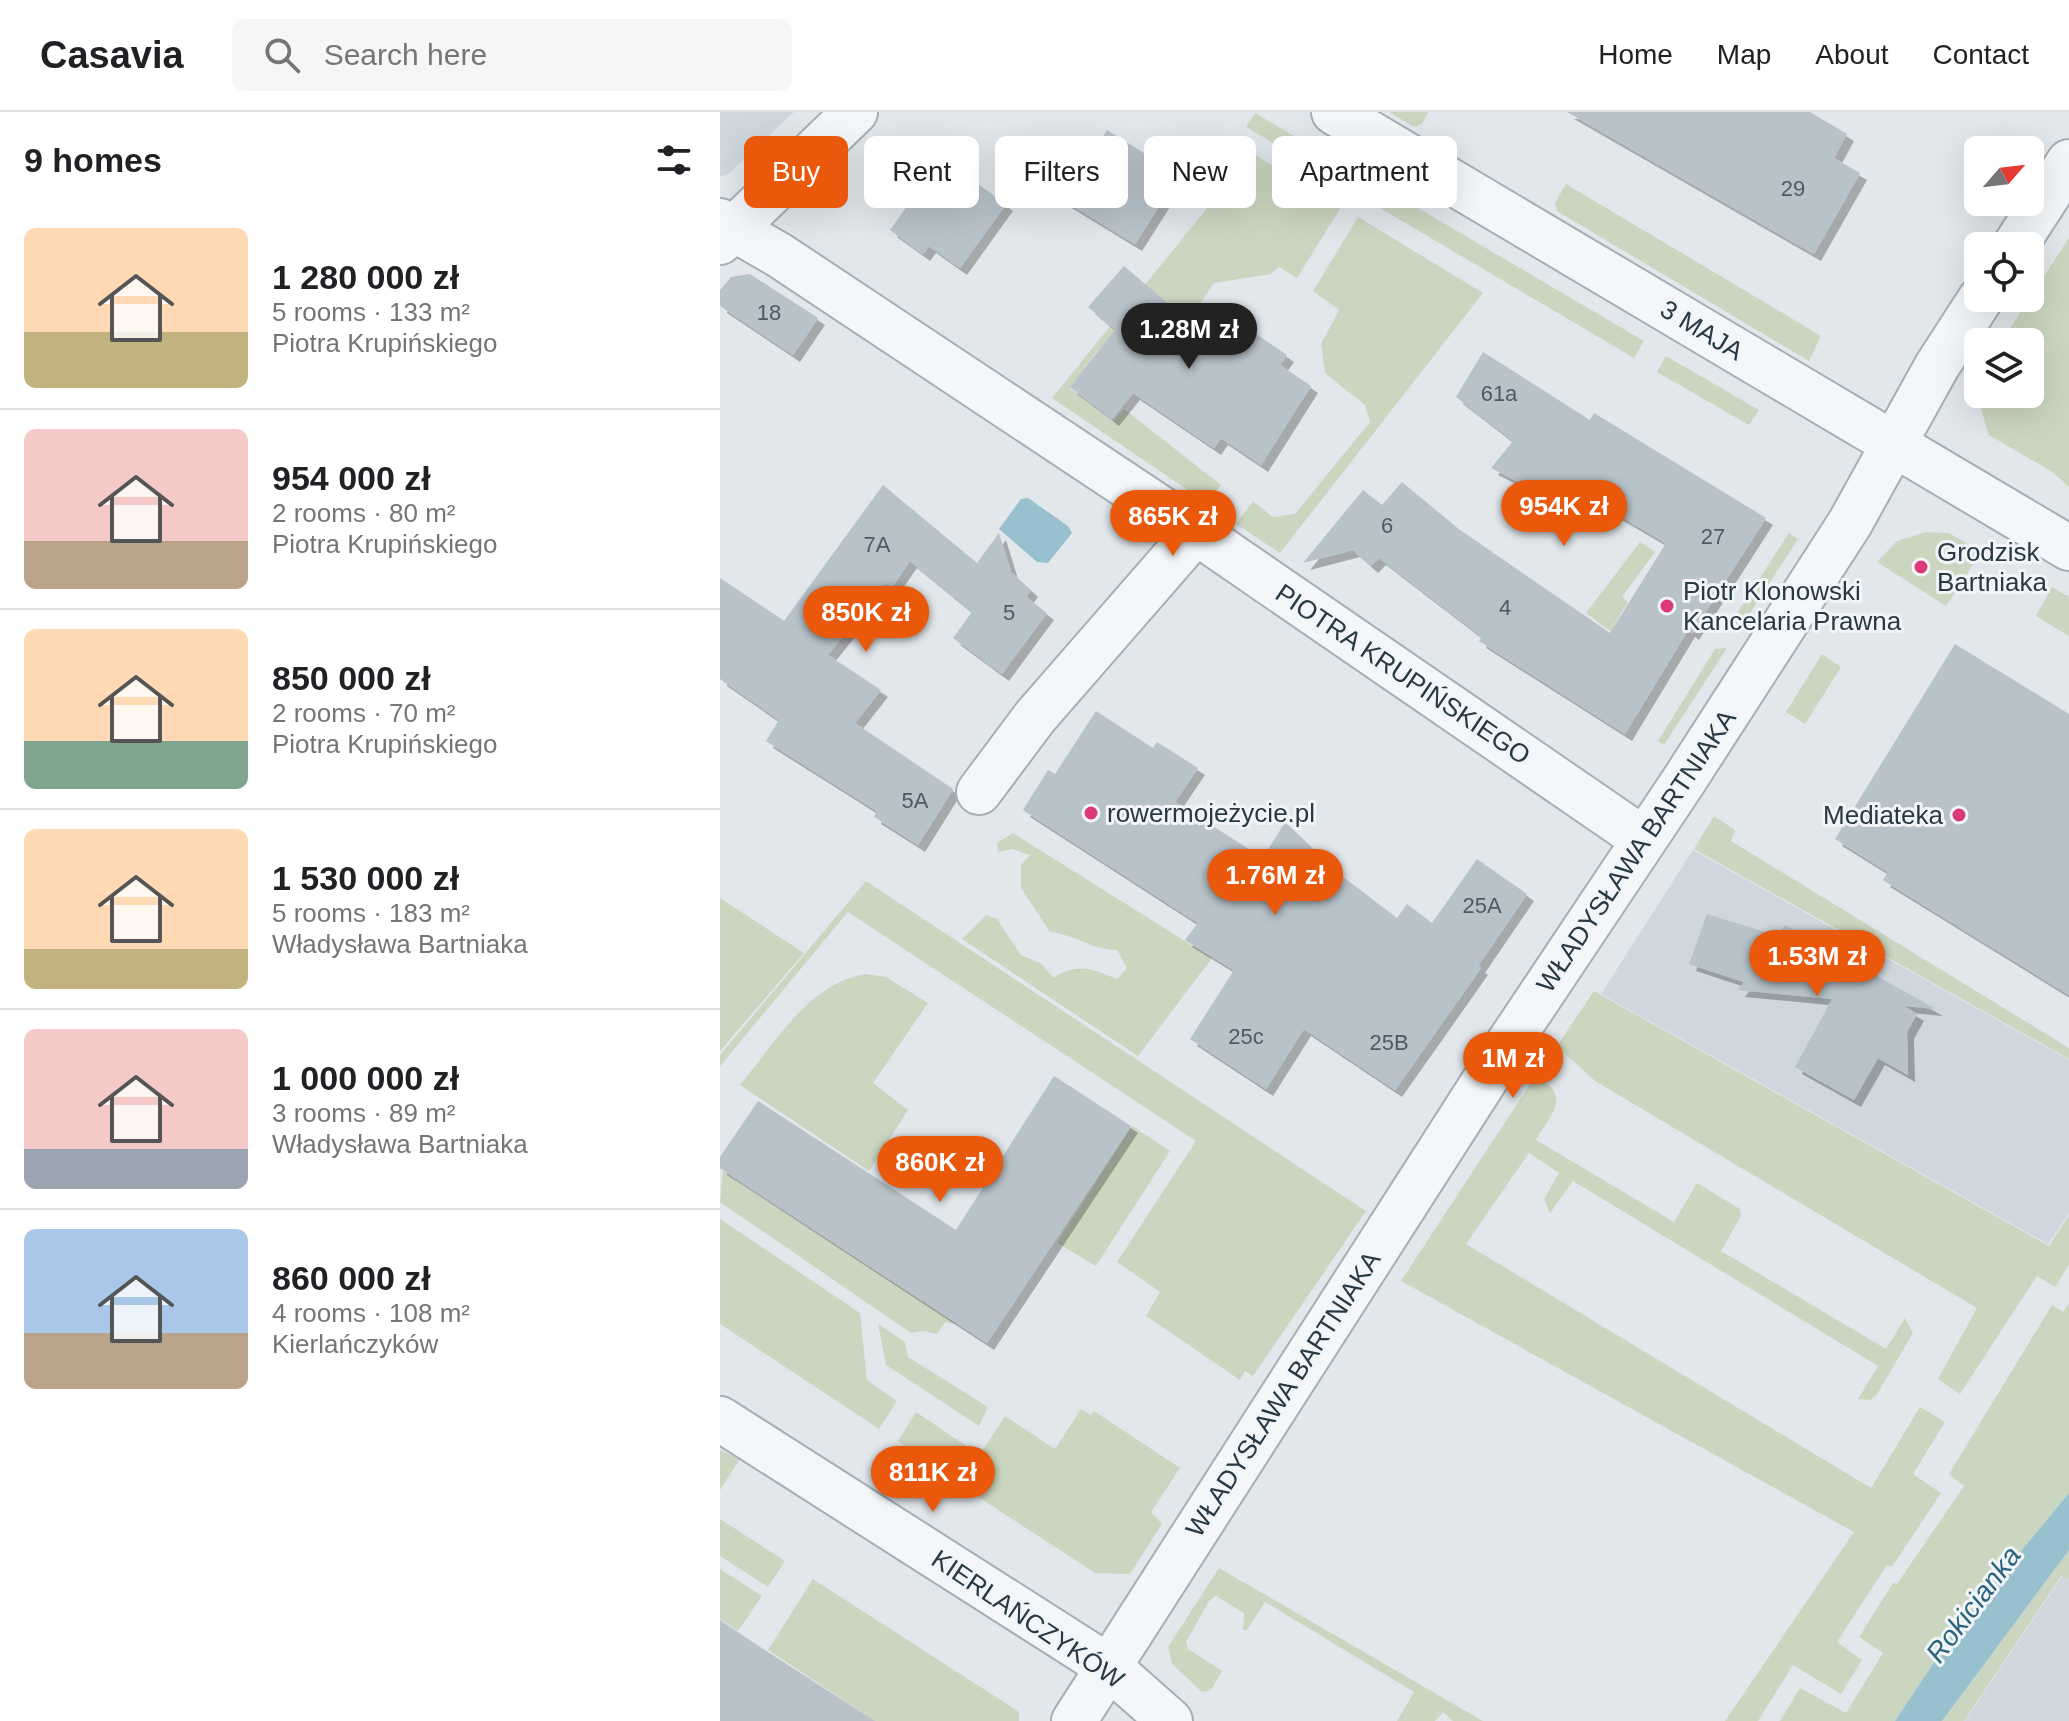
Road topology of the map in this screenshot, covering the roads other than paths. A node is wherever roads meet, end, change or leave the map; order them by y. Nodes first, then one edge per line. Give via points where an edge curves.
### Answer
1 (855, 112) edge
2 (1334, 112) edge
3 (2069, 162) edge
4 (725, 230) edge
5 (2024, 232) edge
6 (1973, 312) edge
7 (1893, 444) junction
8 (1196, 532) junction
9 (2069, 548) edge
10 (979, 792) dead end
11 (1643, 839) junction
12 (720, 1419) edge
13 (1109, 1667) junction
14 (1074, 1721) edge
15 (1170, 1721) edge

1 - 4 street
2 - 7 street, 3 MAJA
3 - 5 street
4 - 8 street, PIOTRA KRUPIŃSKIEGO
6 - 7 street, WŁADYSŁAWA BARTNIAKA
7 - 9 street, 3 MAJA
7 - 11 street, WŁADYSŁAWA BARTNIAKA via 1850,523
8 - 10 street via 1035,717
8 - 11 street, PIOTRA KRUPIŃSKIEGO
11 - 13 street, WŁADYSŁAWA BARTNIAKA
12 - 13 street, KIERLAŃCZYKÓW
13 - 14 street, WŁADYSŁAWA BARTNIAKA
13 - 15 street, KIERLAŃCZYKÓW

